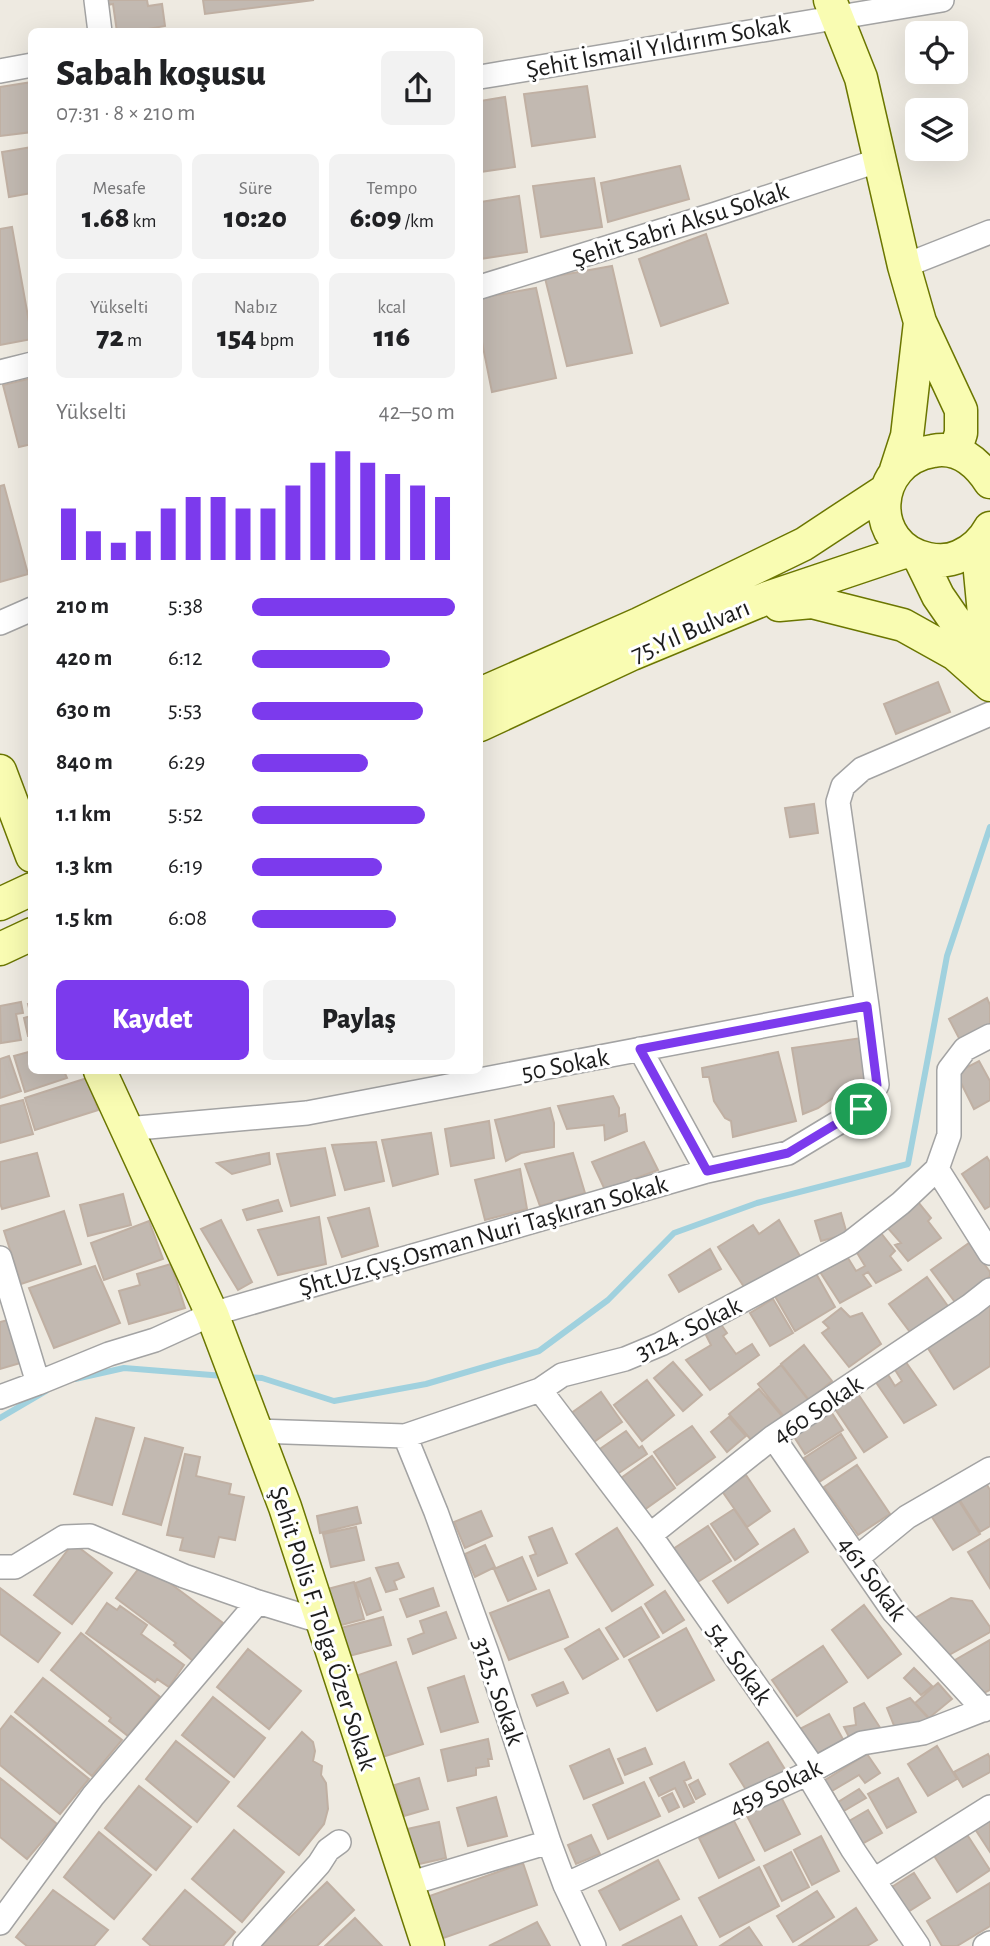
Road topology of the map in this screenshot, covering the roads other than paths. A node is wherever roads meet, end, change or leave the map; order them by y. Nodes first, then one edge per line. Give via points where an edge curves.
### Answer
1 (96, 0) edge
2 (942, 0) edge
3 (833, 8) edge
4 (100, 28) edge
5 (28, 66) edge
6 (0, 71) edge
7 (483, 76) edge
8 (880, 160) junction
9 (990, 232) edge
10 (904, 266) junction
11 (483, 286) edge
12 (920, 322) junction
13 (28, 365) edge
14 (0, 372) edge
15 (970, 449) edge
16 (891, 480) junction
17 (990, 482) edge
18 (986, 534) edge
19 (913, 554) junction
20 (743, 609) junction
21 (28, 611) edge
22 (0, 623) edge
23 (990, 685) edge
24 (483, 693) edge
25 (990, 714) edge
26 (483, 724) edge
27 (0, 771) edge
28 (28, 845) edge
29 (28, 891) edge
30 (0, 904) edge
31 (28, 936) edge
32 (0, 949) edge
33 (867, 1006) junction
34 (990, 1036) edge
35 (640, 1049) junction
36 (101, 1074) edge
37 (126, 1129) junction
38 (937, 1170) junction
39 (707, 1171) junction
40 (990, 1253) edge
41 (0, 1258) edge
42 (990, 1290) edge
43 (216, 1325) junction
44 (38, 1383) junction
45 (540, 1390) junction
46 (0, 1396) edge
47 (253, 1420) junction
48 (405, 1436) junction
49 (774, 1437) junction
50 (990, 1469) edge
51 (650, 1535) junction
52 (857, 1558) junction
53 (0, 1567) edge
54 (258, 1602) junction
55 (323, 1622) junction
56 (987, 1709) edge
57 (807, 1773) junction
58 (990, 1807) edge
59 (338, 1842) dead end
60 (549, 1842) junction
61 (874, 1880) junction
62 (408, 1884) junction
63 (565, 1885) junction
64 (0, 1923) edge
65 (990, 1943) edge
66 (245, 1946) edge
67 (428, 1946) edge
68 (594, 1946) edge
69 (918, 1946) edge
70 (985, 1946) edge

1 - 4 street
2 - 3 street, Şehit İsmail Yıldırım Sokak
3 - 7 street, Şehit İsmail Yıldırım Sokak
3 - 8 main road via 861,79
5 - 6 street
8 - 10 main road
8 - 11 street, Şehit Sabri Aksu Sokak
9 - 10 street
10 - 12 main road
12 - 15 main road via 961,410 961,433
12 - 16 main road via 907,436
13 - 14 street
15 - 16 main road, 75.Yıl Bulvarı via 923,452 909,459
15 - 17 main road
16 - 19 main road via 883,507 887,524 895,539
16 - 24 main road, 75.Yıl Bulvarı via 804,544
18 - 19 main road via 970,552 953,559 936,561
18 - 19 main road via 980,572 990,671
19 - 20 main road, 75.Yıl Bulvarı
20 - 23 main road via 812,602 903,625 955,654
20 - 26 main road, 75.Yıl Bulvarı via 632,654
21 - 22 street
25 - 33 street via 862,769 843,786 838,802
27 - 28 main road
29 - 30 main road
31 - 32 main road
33 - 35 street, 50 Sokak
33 - 39 street, Şht.Uz.Çvş.Osman Nuri Taşkıran Sokak via 877,1085 861,1109 788,1153
34 - 38 street, 3124. Sokak via 965,1049 949,1070 948,1136
35 - 37 street, 50 Sokak via 307,1113
35 - 39 street
36 - 37 main road, Şehit Polis F. Tolga Özer Sokak
37 - 43 main road, Şehit Polis F. Tolga Özer Sokak
38 - 40 street
38 - 45 street, 3124. Sokak via 850,1243 661,1344 625,1359 562,1375
39 - 43 street, Şht.Uz.Çvş.Osman Nuri Taşkıran Sokak
41 - 44 street
42 - 49 street, 460 Sokak
43 - 44 street, Şht.Uz.Çvş.Osman Nuri Taşkıran Sokak via 109,1354
43 - 47 main road, Şehit Polis F. Tolga Özer Sokak
44 - 46 street, Şht.Uz.Çvş.Osman Nuri Taşkıran Sokak
45 - 48 street, 3124. Sokak
45 - 51 street, 54. Sokak
47 - 48 street, 3124. Sokak
47 - 55 main road, Şehit Polis F. Tolga Özer Sokak
48 - 60 street, 3125. Sokak via 487,1653
49 - 51 street, 460 Sokak
49 - 52 street, 461 Sokak
50 - 52 street via 907,1517
51 - 57 street, 54. Sokak via 810,1763
52 - 56 street, 461 Sokak via 894,1612
53 - 54 street via 15,1567 64,1537 90,1536
54 - 55 street
54 - 64 street via 93,1796
55 - 62 main road, Şehit Polis F. Tolga Özer Sokak
56 - 57 street, 459 Sokak via 923,1733 862,1743
57 - 61 street, 54. Sokak
57 - 63 street, 459 Sokak
58 - 61 street
59 - 66 street
60 - 62 street
60 - 63 street, 3125. Sokak
61 - 69 street, 54. Sokak
62 - 67 main road, Şehit Polis F. Tolga Özer Sokak
63 - 68 street, 3125. Sokak
65 - 70 street

